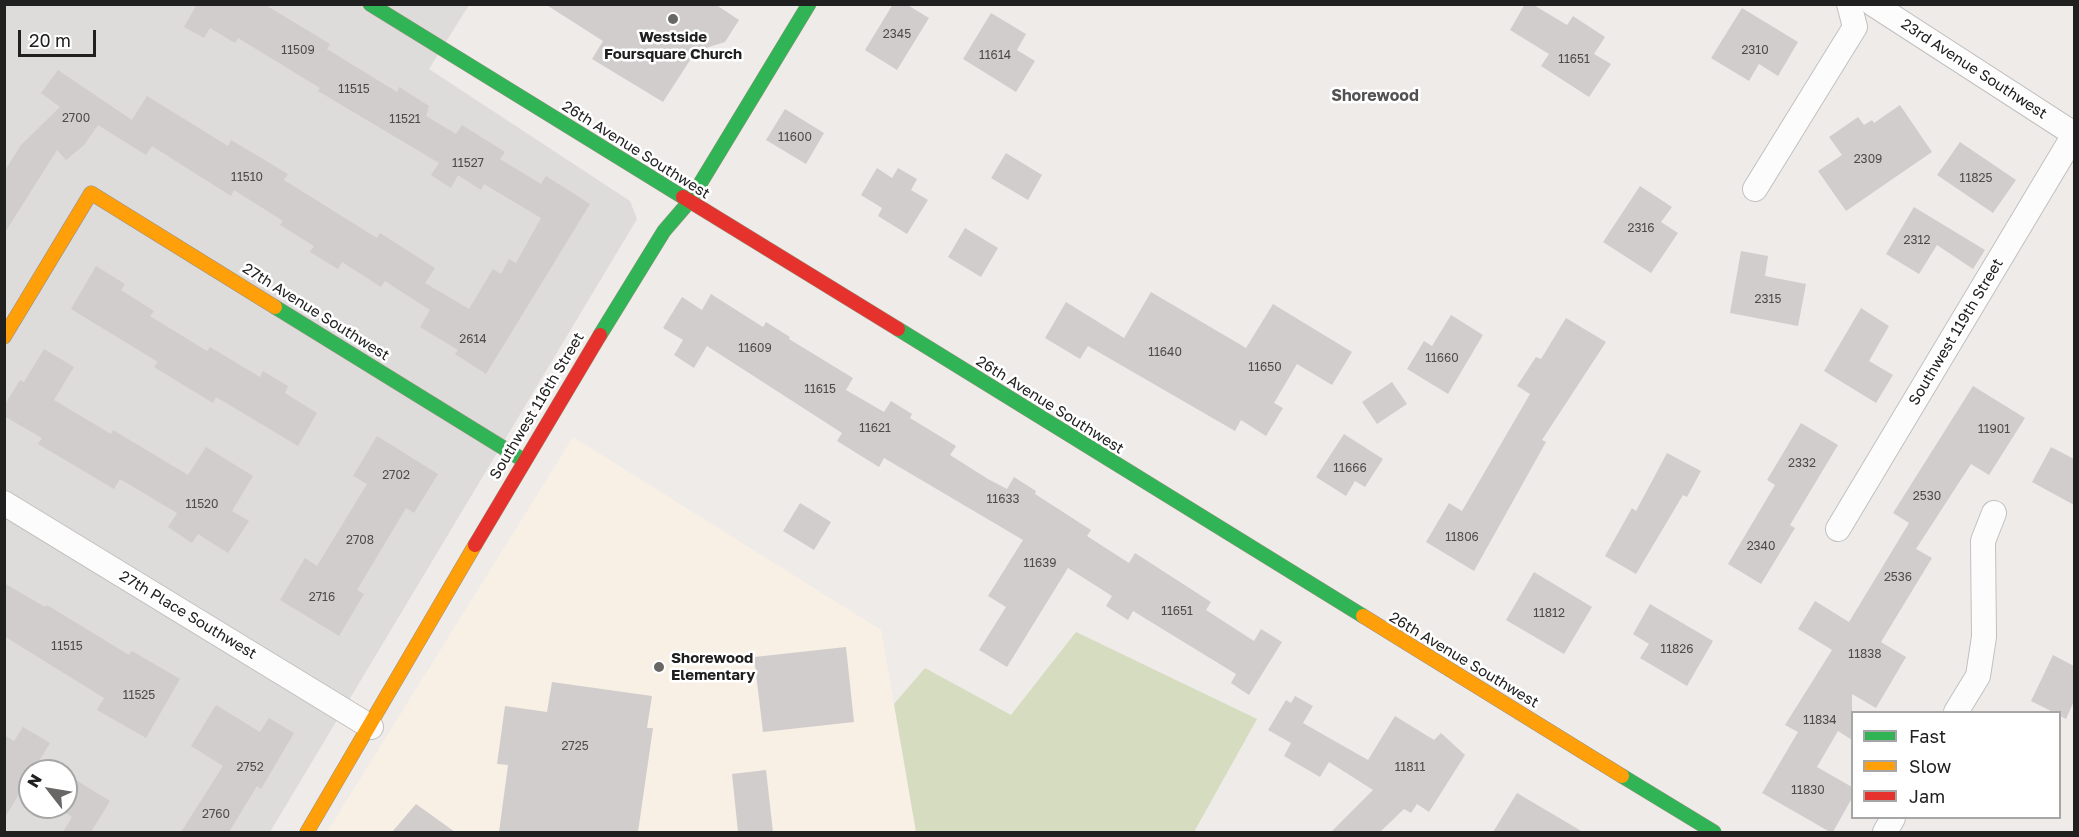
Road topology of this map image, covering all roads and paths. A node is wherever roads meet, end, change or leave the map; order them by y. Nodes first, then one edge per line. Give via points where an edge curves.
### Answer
1 (370, 4) edge
2 (809, 4) edge
3 (1849, 4) edge
4 (1872, 4) edge
5 (2074, 135) edge
6 (1755, 189) dead end
7 (689, 202) junction
8 (4, 337) edge
9 (523, 460) junction
10 (4, 503) edge
11 (1994, 513) dead end
12 (1838, 529) dead end
13 (1957, 711) edge
14 (371, 727) junction
15 (307, 832) edge
16 (1714, 832) edge

1 - 7 street, 26th Avenue Southwest
2 - 7 street, Southwest 116th Street
3 - 6 street via 1855,27
4 - 5 street, 23rd Avenue Southwest
5 - 12 street, Southwest 119th Street
7 - 9 street, Southwest 116th Street via 663,231
7 - 16 street, 26th Avenue Southwest
8 - 9 street, 27th Avenue Southwest via 91,193
9 - 14 street, Southwest 116th Street
10 - 14 street, 27th Place Southwest
11 - 13 street via 1983,541 1984,637 1978,676
14 - 15 street, Southwest 116th Street

